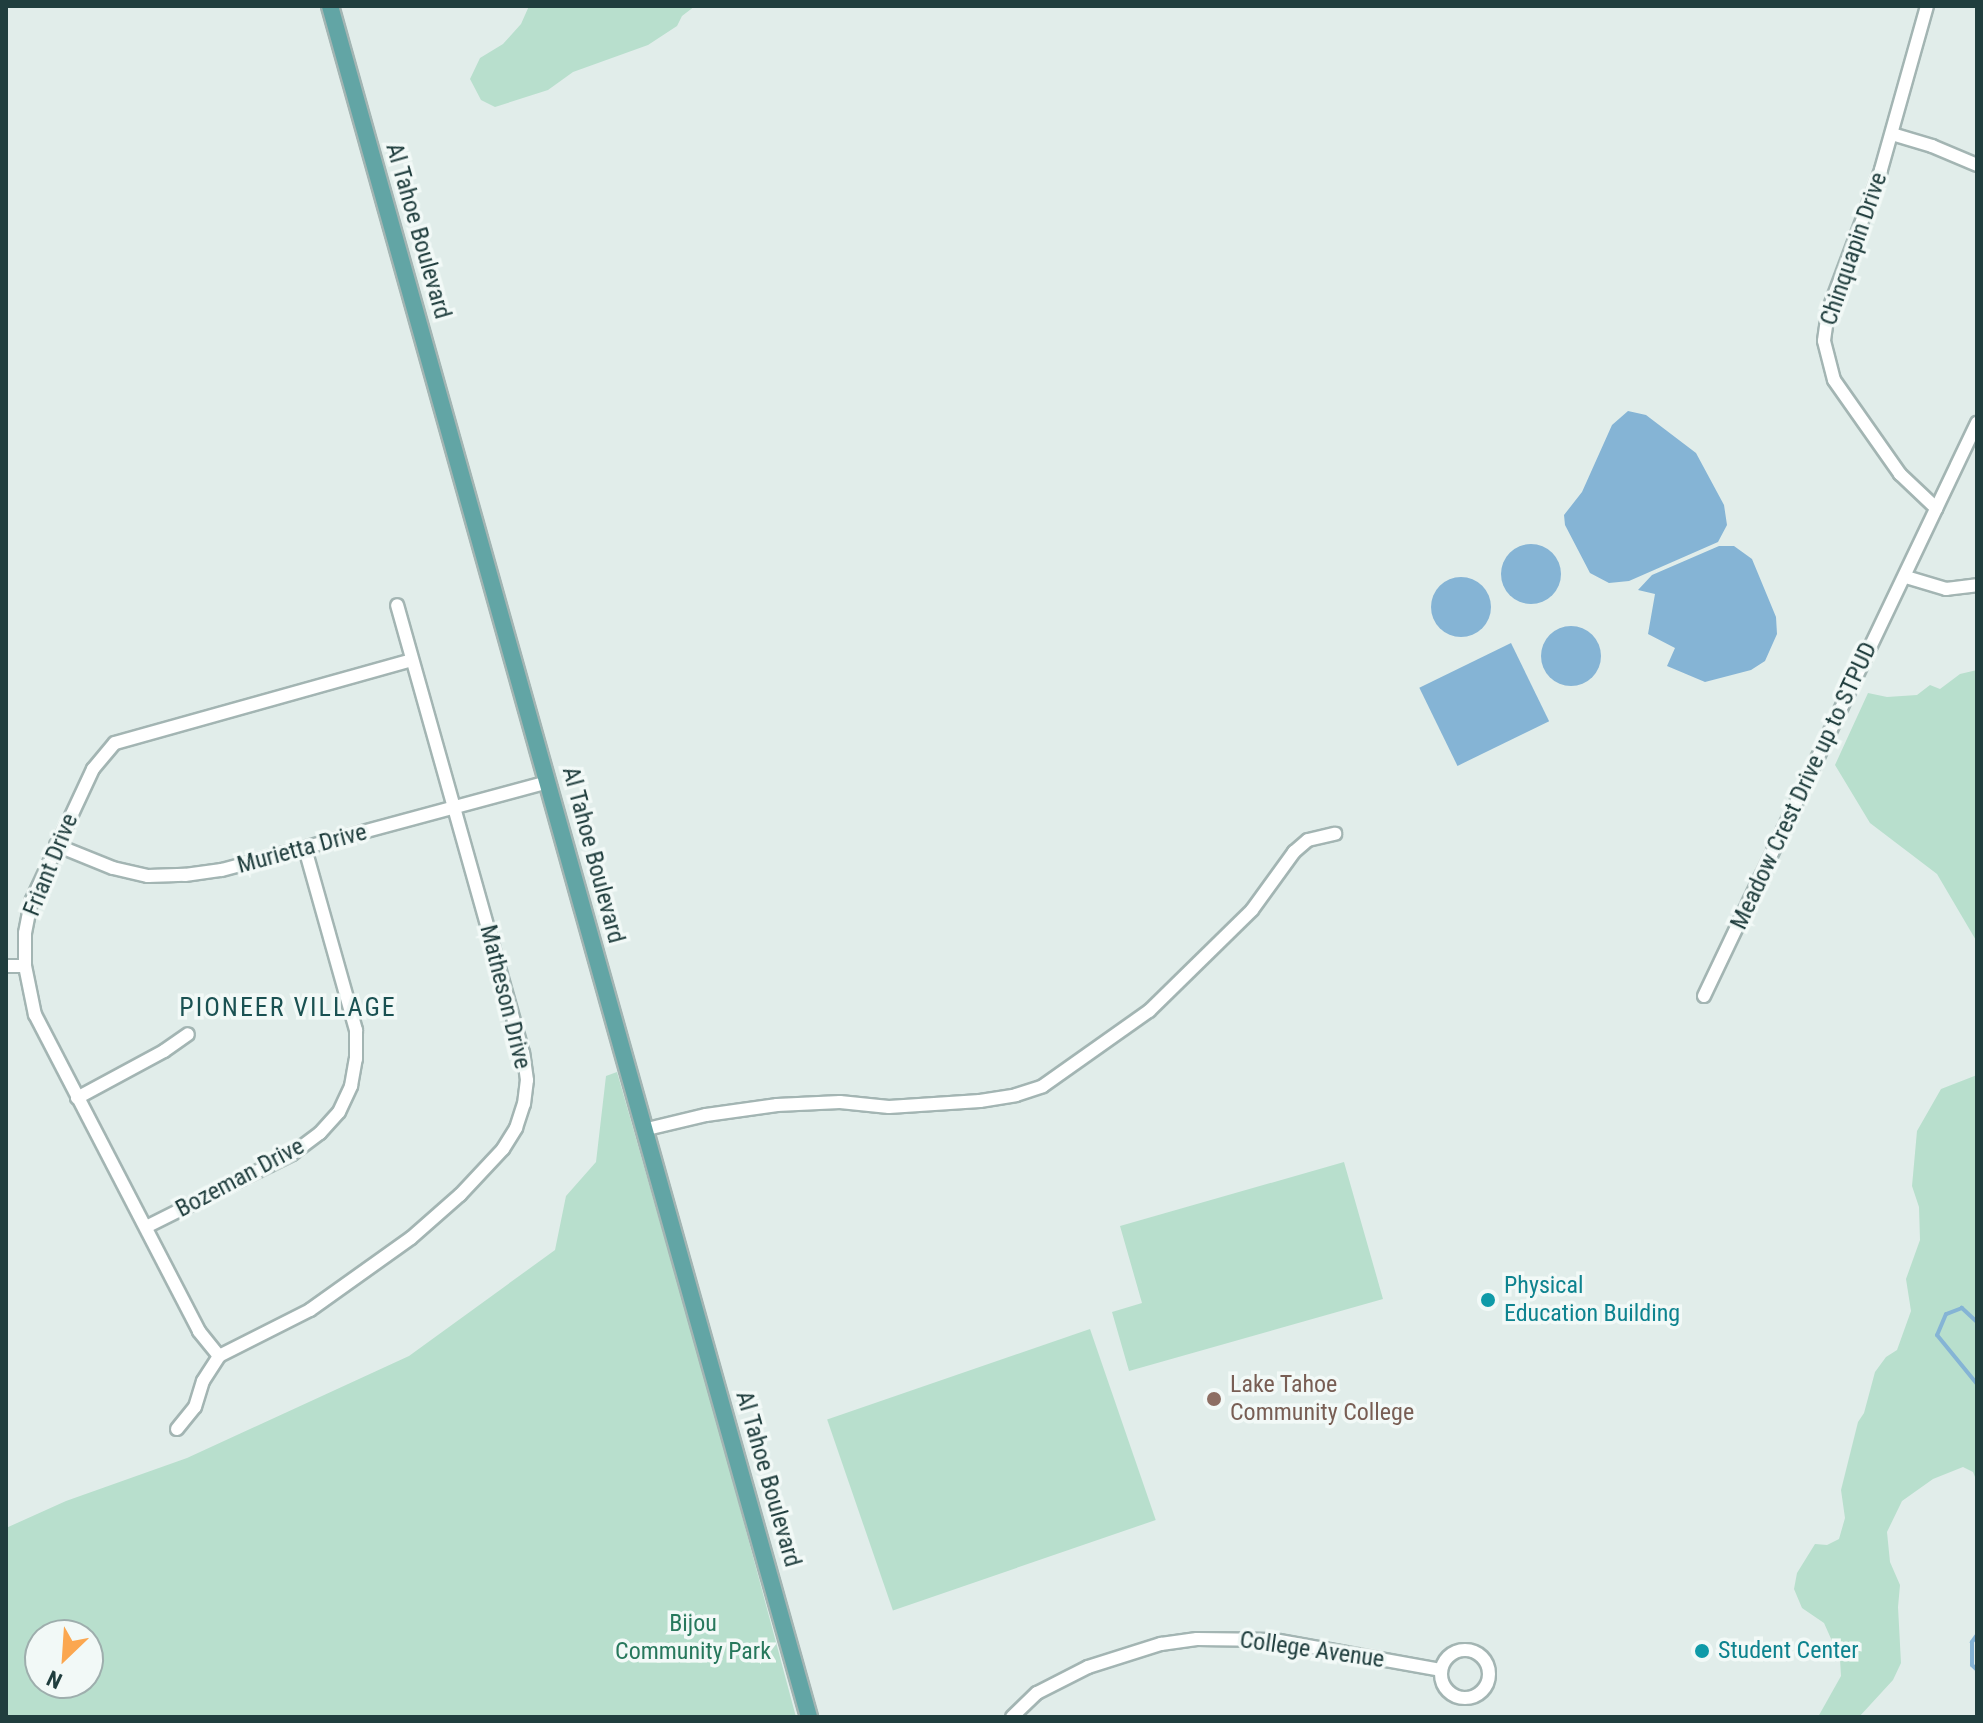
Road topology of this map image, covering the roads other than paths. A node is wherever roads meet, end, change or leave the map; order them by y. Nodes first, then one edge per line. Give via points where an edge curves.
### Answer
1 (330, 6) edge
2 (1927, 6) edge
3 (1892, 134) junction
4 (1977, 165) edge
5 (1977, 423) edge
6 (1936, 508) junction
7 (1906, 577) junction
8 (1977, 585) edge
9 (397, 605) dead end
10 (412, 660) junction
11 (548, 782) junction
12 (454, 808) junction
13 (1335, 834) dead end
14 (56, 845) junction
15 (305, 848) junction
16 (6, 966) edge
17 (25, 966) junction
18 (1704, 996) dead end
19 (188, 1034) dead end
20 (77, 1098) junction
21 (643, 1130) junction
22 (146, 1227) junction
23 (219, 1356) junction
24 (177, 1429) dead end
25 (1440, 1670) junction
26 (809, 1717) edge
27 (1012, 1717) edge

1 - 11 main road, Al Tahoe Boulevard
2 - 3 street, Chinquapin Drive
3 - 4 street
3 - 6 street, Chinquapin Drive via 1828,312 1826,359 1834,380 1900,474
5 - 6 street, Meadow Crest Drive up to STPUD
6 - 7 street, Meadow Crest Drive up to STPUD
7 - 8 street via 1946,589
7 - 18 street, Meadow Crest Drive up to STPUD
9 - 10 street, Matheson Drive
10 - 12 street, Matheson Drive
10 - 14 street, Friant Drive via 115,743 93,769
11 - 12 street, Murietta Drive
11 - 21 main road, Al Tahoe Boulevard
12 - 15 street, Murietta Drive
12 - 23 street, Matheson Drive via 523,1053 527,1080 516,1128 460,1195 380,1262 310,1310
13 - 21 street via 1308,840 1294,852 1252,910 1149,1011 1043,1086 980,1101 889,1107 840,1102 777,1105
14 - 15 street, Murietta Drive via 148,876 222,870
14 - 17 street, Friant Drive via 31,902
15 - 22 street, Bozeman Drive via 356,1030 351,1086 339,1112 292,1154
16 - 17 street
17 - 20 street, Friant Drive via 35,1015
19 - 20 street
20 - 22 street, Friant Drive
21 - 26 main road, Al Tahoe Boulevard
22 - 23 street, Friant Drive via 199,1331
23 - 24 street via 195,1407
25 - 25 street via 1444,1689 1461,1699 1480,1694 1490,1678 1485,1659 1469,1649 1450,1654
25 - 27 street, College Avenue via 1274,1640 1197,1639 1161,1644 1088,1667 1037,1693

